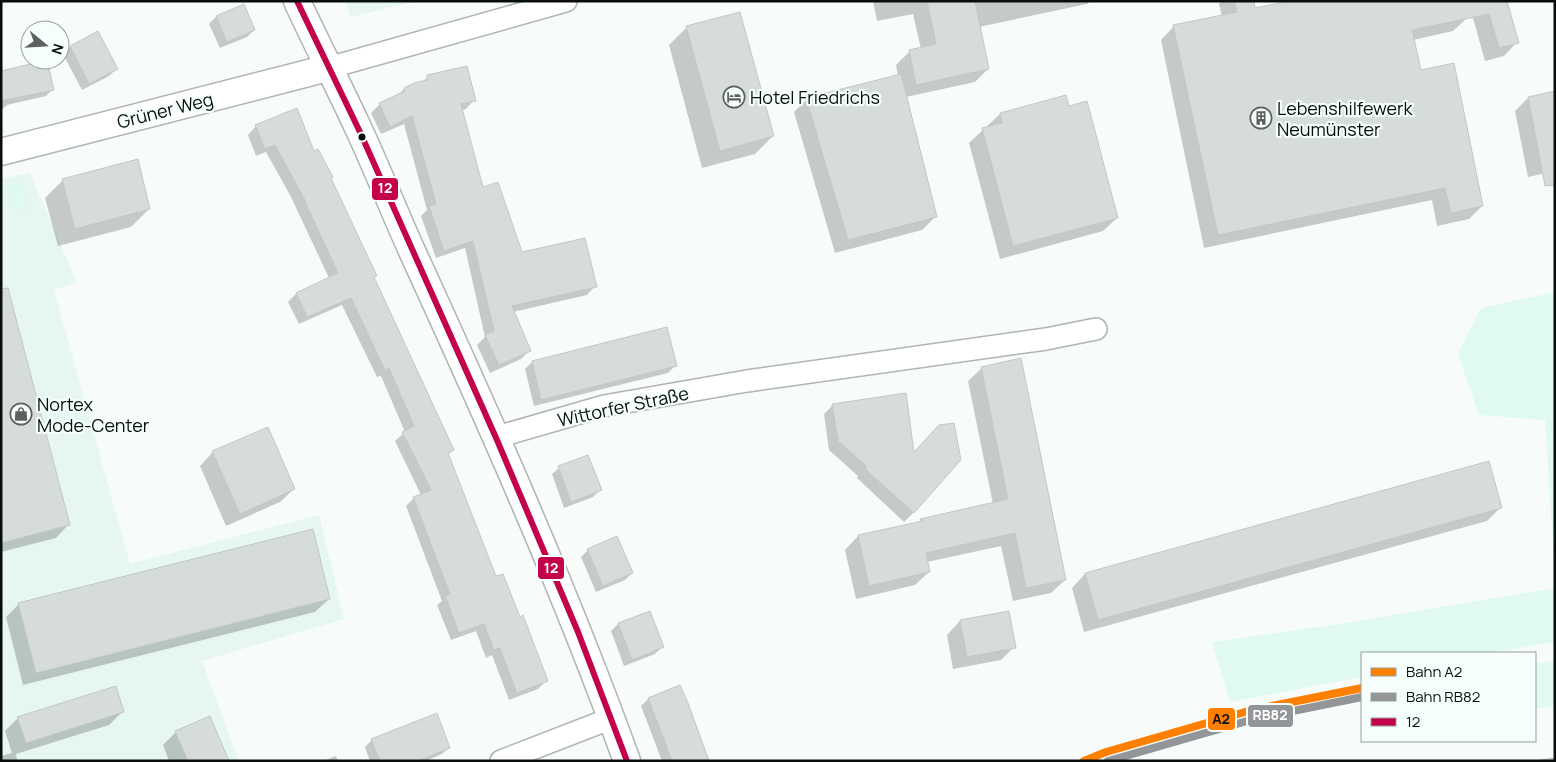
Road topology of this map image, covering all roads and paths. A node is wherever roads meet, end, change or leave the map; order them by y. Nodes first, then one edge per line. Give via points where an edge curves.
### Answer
1 (297, 1) edge
2 (566, 1) edge
3 (328, 68) junction
4 (1, 152) edge
5 (1096, 329) dead end
6 (497, 436) junction
7 (612, 718) junction
8 (501, 761) edge
9 (627, 761) edge

1 - 3 street
2 - 3 street
3 - 4 street, Grüner Weg
3 - 6 street
5 - 6 street, Wittorfer Straße via 1046,339 747,381 604,406
6 - 7 street
7 - 8 street
7 - 9 street

